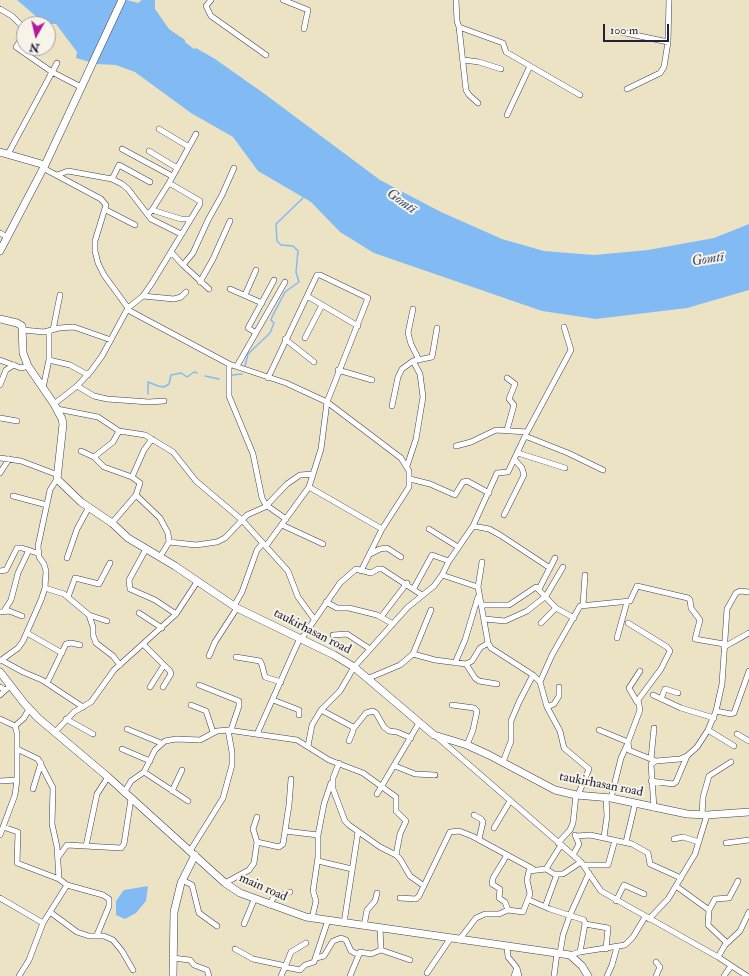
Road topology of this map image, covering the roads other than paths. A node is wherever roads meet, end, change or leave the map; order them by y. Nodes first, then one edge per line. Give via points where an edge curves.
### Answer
1 (122, 0) edge
2 (211, 0) edge
3 (283, 0) edge
4 (456, 0) edge
5 (669, 0) edge
6 (0, 9) edge
7 (459, 27) junction
8 (304, 29) dead end
9 (616, 31) dead end
10 (668, 42) junction
11 (266, 55) dead end
12 (464, 60) junction
13 (57, 63) dead end
14 (530, 66) junction
15 (501, 69) dead end
16 (52, 72) junction
17 (81, 87) junction
18 (627, 89) dead end
19 (580, 95) dead end
20 (478, 103) dead end
21 (507, 115) dead end
22 (159, 129) dead end
23 (196, 134) dead end
24 (189, 147) junction
25 (122, 149) dead end
26 (149, 151) dead end
27 (0, 152) edge
28 (8, 154) junction
29 (44, 166) junction
30 (177, 168) junction
31 (234, 168) dead end
32 (58, 175) junction
33 (172, 176) junction
34 (112, 179) junction
35 (150, 182) dead end
36 (169, 183) junction
37 (106, 210) junction
38 (152, 210) junction
39 (148, 214) junction
40 (190, 219) junction
41 (230, 221) dead end
42 (135, 225) dead end
43 (181, 234) junction
44 (4, 235) edge
45 (0, 250) edge
46 (172, 252) junction
47 (183, 265) junction
48 (256, 270) dead end
49 (274, 280) dead end
50 (200, 282) junction
51 (285, 282) dead end
52 (230, 288) dead end
53 (209, 289) dead end
54 (186, 292) dead end
55 (60, 295) dead end
56 (245, 295) junction
57 (143, 296) junction
58 (307, 296) junction
59 (262, 303) junction
60 (322, 305) junction
61 (128, 309) junction
62 (413, 309) dead end
63 (0, 319) edge
64 (358, 326) junction
65 (564, 327) dead end
66 (437, 328) dead end
67 (23, 330) junction
68 (51, 331) junction
69 (256, 333) junction
70 (305, 338) dead end
71 (111, 340) junction
72 (285, 340) junction
73 (0, 360) edge
74 (49, 360) junction
75 (419, 360) junction
76 (413, 361) junction
77 (314, 362) dead end
78 (229, 364) junction
79 (14, 365) junction
80 (28, 366) junction
81 (238, 366) junction
82 (338, 370) junction
83 (88, 375) junction
84 (268, 378) junction
85 (507, 378) dead end
86 (372, 380) dead end
87 (0, 385) edge
88 (77, 386) junction
89 (43, 388) junction
90 (164, 401) dead end
91 (327, 402) junction
92 (392, 406) dead end
93 (56, 407) junction
94 (0, 418) edge
95 (17, 422) dead end
96 (507, 430) junction
97 (119, 431) junction
98 (526, 434) junction
99 (152, 439) junction
100 (456, 446) dead end
101 (81, 451) dead end
102 (518, 453) junction
103 (94, 457) junction
104 (0, 458) edge
105 (9, 459) junction
106 (514, 459) junction
107 (407, 466) junction
108 (565, 468) dead end
109 (603, 470) dead end
110 (0, 473) edge
111 (313, 474) junction
112 (58, 477) junction
113 (132, 477) junction
114 (410, 479) junction
115 (309, 486) junction
116 (489, 493) junction
117 (136, 494) junction
118 (13, 496) dead end
119 (48, 505) junction
120 (88, 507) junction
121 (264, 507) junction
122 (504, 515) dead end
123 (286, 519) junction
124 (242, 520) junction
125 (112, 523) junction
126 (282, 524) junction
127 (473, 526) junction
128 (382, 529) junction
129 (429, 529) dead end
130 (168, 542) junction
131 (265, 544) junction
132 (323, 544) dead end
133 (458, 547) junction
134 (146, 548) junction
135 (29, 550) junction
136 (37, 553) junction
137 (369, 555) junction
138 (160, 557) junction
139 (401, 557) dead end
140 (67, 558) dead end
141 (555, 558) dead end
142 (449, 561) junction
143 (482, 562) dead end
144 (110, 563) dead end
145 (563, 567) dead end
146 (550, 568) junction
147 (0, 571) edge
148 (361, 571) junction
149 (585, 575) dead end
150 (442, 576) junction
151 (198, 582) junction
152 (407, 583) junction
153 (478, 587) junction
154 (45, 588) junction
155 (414, 588) junction
156 (539, 589) junction
157 (749, 592) edge
158 (479, 594) junction
159 (422, 595) junction
160 (546, 596) junction
161 (68, 597) junction
162 (326, 602) junction
163 (627, 602) junction
164 (481, 605) junction
165 (583, 605) junction
166 (236, 607) junction
167 (556, 608) junction
168 (430, 610) dead end
169 (2, 612) edge
170 (139, 613) dead end
171 (176, 614) junction
172 (89, 615) junction
173 (22, 616) dead end
174 (381, 617) junction
175 (574, 618) junction
176 (314, 619) junction
177 (484, 619) junction
178 (106, 621) dead end
179 (541, 623) dead end
180 (628, 623) dead end
181 (393, 624) junction
182 (162, 628) junction
183 (27, 633) junction
184 (749, 633) edge
185 (333, 635) dead end
186 (301, 638) junction
187 (617, 638) dead end
188 (488, 643) junction
189 (142, 644) junction
190 (80, 645) dead end
191 (724, 646) junction
192 (370, 649) junction
193 (62, 653) junction
194 (413, 654) junction
195 (209, 656) dead end
196 (236, 657) dead end
197 (1, 660) edge
198 (455, 663) junction
199 (164, 664) junction
200 (466, 664) junction
201 (120, 665) junction
202 (354, 667) junction
203 (640, 671) dead end
204 (749, 671) edge
205 (0, 672) edge
206 (533, 675) junction
207 (369, 678) junction
208 (281, 682) junction
209 (540, 682) junction
210 (47, 683) junction
211 (497, 684) dead end
212 (199, 685) dead end
213 (0, 687) edge
214 (150, 687) dead end
215 (163, 687) dead end
216 (559, 687) dead end
217 (8, 688) junction
218 (678, 693) dead end
219 (0, 695) edge
220 (653, 695) dead end
221 (661, 699) junction
222 (273, 700) junction
223 (637, 702) junction
224 (191, 705) dead end
225 (452, 705) dead end
226 (83, 707) junction
227 (547, 707) junction
228 (29, 709) junction
229 (321, 710) junction
230 (716, 711) junction
231 (299, 715) dead end
232 (714, 718) junction
233 (0, 719) edge
234 (66, 719) junction
235 (419, 724) junction
236 (15, 726) junction
237 (354, 728) junction
238 (654, 728) dead end
239 (127, 729) dead end
240 (229, 730) junction
241 (599, 730) dead end
242 (708, 730) junction
243 (55, 732) junction
244 (213, 732) junction
245 (93, 734) dead end
246 (257, 734) junction
247 (737, 734) dead end
248 (434, 735) junction
249 (410, 738) junction
250 (348, 741) dead end
251 (749, 741) edge
252 (161, 743) junction
253 (627, 744) junction
254 (467, 745) junction
255 (308, 746) junction
256 (734, 746) dead end
257 (17, 749) junction
258 (122, 749) dead end
259 (687, 756) junction
260 (653, 760) junction
261 (150, 761) junction
262 (503, 762) junction
263 (731, 762) dead end
264 (41, 763) junction
265 (339, 763) junction
266 (395, 766) junction
267 (182, 770) dead end
268 (144, 772) junction
269 (435, 774) dead end
270 (108, 777) junction
271 (291, 779) dead end
272 (17, 780) junction
273 (0, 781) edge
274 (332, 781) junction
275 (651, 781) junction
276 (382, 787) junction
277 (33, 789) dead end
278 (172, 791) junction
279 (124, 793) junction
280 (377, 794) dead end
281 (577, 795) junction
282 (609, 798) junction
283 (131, 799) junction
284 (510, 801) junction
285 (188, 802) dead end
286 (635, 804) junction
287 (654, 808) junction
288 (749, 812) edge
289 (474, 815) dead end
290 (704, 815) junction
291 (257, 817) dead end
292 (3, 826) junction
293 (494, 828) dead end
294 (570, 830) junction
295 (285, 831) junction
296 (358, 832) junction
297 (318, 834) junction
298 (0, 835) edge
299 (577, 836) junction
300 (604, 837) junction
301 (674, 839) dead end
302 (479, 840) junction
303 (615, 840) junction
304 (749, 840) edge
305 (257, 842) junction
306 (626, 842) junction
307 (699, 842) junction
308 (726, 843) dead end
309 (560, 844) junction
310 (86, 846) junction
311 (192, 853) junction
312 (396, 855) junction
313 (507, 855) junction
314 (573, 855) junction
315 (58, 857) junction
316 (318, 861) junction
317 (582, 864) junction
318 (352, 869) junction
319 (533, 869) junction
320 (546, 869) junction
321 (589, 873) junction
322 (558, 874) junction
323 (681, 878) junction
324 (59, 879) junction
325 (182, 880) junction
326 (738, 881) dead end
327 (225, 883) junction
328 (67, 885) junction
329 (424, 886) junction
330 (676, 886) junction
331 (290, 892) dead end
332 (377, 893) dead end
333 (644, 894) dead end
334 (0, 898) edge
335 (400, 898) dead end
336 (254, 900) junction
337 (529, 900) junction
338 (616, 901) junction
339 (269, 905) junction
340 (545, 907) junction
341 (508, 910) junction
342 (709, 910) junction
343 (50, 912) junction
344 (749, 912) edge
345 (570, 915) junction
346 (312, 918) junction
347 (647, 918) junction
348 (328, 920) junction
349 (43, 923) junction
350 (344, 923) junction
351 (244, 924) dead end
352 (585, 924) junction
353 (217, 926) dead end
354 (364, 926) junction
355 (380, 928) junction
356 (98, 935) junction
357 (450, 939) junction
358 (459, 940) junction
359 (306, 943) dead end
360 (727, 943) junction
361 (507, 947) junction
362 (617, 947) junction
363 (234, 949) dead end
364 (606, 949) junction
365 (381, 950) junction
366 (580, 952) junction
367 (559, 953) junction
368 (359, 955) junction
369 (570, 955) junction
370 (718, 957) junction
371 (172, 958) junction
372 (316, 958) junction
373 (410, 960) dead end
374 (656, 962) dead end
375 (731, 966) junction
376 (286, 967) junction
377 (517, 968) junction
378 (133, 970) dead end
379 (427, 973) dead end
380 (19, 976) edge
381 (173, 976) edge
382 (210, 976) edge
383 (281, 976) edge
384 (350, 976) edge
385 (514, 976) edge
386 (519, 976) edge
387 (554, 976) edge
388 (588, 976) edge
389 (607, 976) edge
390 (656, 976) edge
391 (724, 976) edge
392 (746, 976) edge

1 - 17 street
2 - 11 street via 206,6 211,16
3 - 8 street via 308,10
4 - 7 street
5 - 10 street
6 - 16 street via 22,26 16,47
7 - 12 street
7 - 14 street via 503,43 506,52
9 - 10 street
10 - 18 street via 663,70
12 - 15 street
12 - 20 street via 466,90
13 - 16 street
14 - 19 street
14 - 21 street
16 - 17 street
16 - 28 street
17 - 29 street
22 - 24 street
23 - 24 street
24 - 30 street
25 - 33 street
26 - 30 street
27 - 28 street
28 - 29 street
29 - 32 street
29 - 44 street
30 - 33 street
31 - 47 street via 193,253
32 - 34 street via 68,171
32 - 37 street via 101,199 106,205
33 - 36 street
34 - 35 street via 119,164
34 - 39 street via 128,189
36 - 38 street
36 - 40 street via 201,203
37 - 42 street
37 - 61 street via 95,241 95,250 104,275
38 - 39 street
38 - 40 street
39 - 43 street via 154,221
40 - 43 street
41 - 50 street
43 - 46 street
44 - 45 street
46 - 47 street
46 - 57 street
47 - 50 street
48 - 56 street
49 - 59 street
50 - 53 street
51 - 69 street
52 - 56 street
54 - 57 street via 174,299
55 - 68 street
56 - 59 street
57 - 61 street
58 - 60 street
58 - 64 street via 318,275 365,296 368,302
58 - 72 street
59 - 69 street via 248,328
60 - 64 street
60 - 70 street
61 - 71 street
61 - 78 street
62 - 75 street via 408,334
63 - 67 street via 17,323
64 - 82 street
65 - 98 street via 570,350
66 - 75 street via 433,355 431,358
67 - 68 street
67 - 80 street via 23,353
68 - 71 street via 74,327
68 - 74 street
69 - 81 street
71 - 83 street
72 - 77 street via 298,347
72 - 84 street
73 - 79 street
74 - 83 street via 70,365
74 - 89 street
75 - 76 street
76 - 92 street via 405,365 398,377
76 - 107 street via 420,374 423,397 416,439
78 - 81 street
78 - 121 street via 229,396 252,454
79 - 80 street via 21,368
79 - 87 street via 6,370
80 - 89 street
81 - 84 street
82 - 86 street
82 - 91 street
83 - 88 street
84 - 91 street
85 - 96 street via 515,384 509,399 514,405
88 - 90 street via 94,396 107,399
88 - 93 street
89 - 93 street
91 - 107 street via 401,458
91 - 111 street via 321,449
93 - 97 street via 98,417
93 - 112 street via 63,424
94 - 95 street
96 - 98 street
96 - 100 street via 496,430
97 - 99 street via 145,435
97 - 103 street via 113,442
98 - 102 street
98 - 109 street
99 - 113 street
99 - 124 street via 173,452 196,481
101 - 103 street
102 - 106 street
102 - 108 street
103 - 113 street via 104,467
104 - 105 street
105 - 110 street
105 - 112 street via 21,461
106 - 116 street via 507,473 497,473
106 - 122 street via 522,468 524,475
107 - 114 street
111 - 115 street
111 - 121 street via 300,475
112 - 119 street via 50,490
112 - 120 street, taukirhasan road
113 - 117 street via 140,483
114 - 116 street via 455,495 463,482 467,481
114 - 128 street via 405,494
115 - 123 street
115 - 128 street
116 - 127 street
117 - 125 street
117 - 130 street via 164,523 168,532
118 - 119 street
119 - 136 street
120 - 125 street, taukirhasan road
120 - 140 street via 74,534
121 - 123 street
121 - 124 street
123 - 126 street
124 - 130 street via 225,538 216,542 196,545
124 - 131 street
125 - 134 street, taukirhasan road via 128,538
126 - 131 street
126 - 132 street
127 - 133 street
127 - 146 street via 489,529
128 - 137 street
129 - 133 street
130 - 138 street
131 - 166 street via 257,550
131 - 176 street via 288,571 298,597
133 - 142 street
134 - 138 street, taukirhasan road
134 - 171 street via 129,580 130,589 155,600
135 - 136 street
135 - 147 street via 17,548 6,570
135 - 169 street via 18,573 11,600
136 - 154 street via 46,568
137 - 139 street via 387,548
137 - 148 street
138 - 151 street, taukirhasan road
141 - 146 street
142 - 150 street
142 - 155 street via 432,555
143 - 153 street
144 - 161 street via 99,584 75,578
145 - 160 street
146 - 156 street
148 - 152 street via 371,573 382,569
148 - 162 street via 356,569 348,574
149 - 165 street
150 - 153 street
150 - 159 street
151 - 166 street, taukirhasan road
151 - 171 street
152 - 155 street
152 - 174 street
153 - 158 street
154 - 161 street
154 - 183 street
155 - 159 street
156 - 160 street
156 - 164 street via 535,587 509,605
157 - 191 street via 736,593 729,603
158 - 164 street
158 - 198 street
159 - 181 street
160 - 167 street
160 - 177 street via 510,620
161 - 172 street
162 - 174 street via 337,608 365,611
162 - 176 street
163 - 165 street
163 - 187 street
163 - 191 street via 633,599 637,586 688,598 691,608 700,620 695,639
164 - 177 street
165 - 175 street
166 - 186 street, taukirhasan road
166 - 195 street
167 - 175 street
167 - 179 street
168 - 194 street
169 - 173 street via 9,611
170 - 182 street
171 - 182 street
172 - 178 street
172 - 201 street via 93,627 92,636 96,644 113,656
174 - 181 street
175 - 209 street via 552,655
176 - 186 street
177 - 188 street
180 - 223 street via 670,651
181 - 192 street
182 - 189 street
183 - 193 street
183 - 197 street via 18,648
184 - 191 street
185 - 192 street via 347,634
186 - 202 street, taukirhasan road
186 - 208 street
188 - 200 street
188 - 206 street via 491,648
189 - 199 street
189 - 201 street
190 - 193 street via 68,643
191 - 230 street via 724,674
192 - 202 street
193 - 210 street
194 - 198 street
194 - 207 street via 400,665
196 - 208 street via 260,661 265,677
197 - 210 street
198 - 200 street
199 - 214 street
199 - 215 street via 171,674
200 - 211 street via 479,682
201 - 226 street via 91,702
202 - 207 street, taukirhasan road
202 - 229 street via 340,691
203 - 223 street via 629,688
204 - 230 street via 734,713
205 - 217 street, main road
206 - 209 street
206 - 262 street via 511,721 511,741
207 - 235 street, taukirhasan road
208 - 222 street
209 - 227 street
210 - 226 street
212 - 240 street via 239,701 240,706
213 - 217 street
216 - 227 street via 559,696 554,704
217 - 219 street
217 - 228 street, main road
218 - 221 street via 665,689
220 - 221 street
221 - 232 street
222 - 231 street via 299,710
222 - 246 street
223 - 253 street via 640,710
224 - 244 street via 206,711
225 - 254 street via 474,708 477,711
226 - 234 street
227 - 281 street via 560,731 564,748 589,769
228 - 236 street
228 - 243 street, main road
229 - 237 street
229 - 255 street via 312,725
230 - 232 street
232 - 242 street
233 - 236 street
234 - 243 street
234 - 245 street
235 - 248 street, taukirhasan road
235 - 249 street
236 - 257 street via 18,733
237 - 249 street via 366,713 373,711 389,731
237 - 250 street
238 - 260 street
239 - 252 street
240 - 244 street
240 - 246 street
240 - 311 street via 232,765 223,798
241 - 253 street
242 - 256 street
242 - 259 street via 697,747
243 - 270 street, main road
244 - 252 street via 200,740 176,739
246 - 255 street via 297,740
247 - 251 street
248 - 254 street, taukirhasan road
248 - 284 street
249 - 266 street
252 - 261 street
253 - 260 street via 631,751
253 - 282 street
254 - 262 street, taukirhasan road
255 - 265 street via 329,760
257 - 264 street via 34,756
257 - 272 street
258 - 261 street
259 - 260 street via 680,759
259 - 275 street via 676,782 673,784
260 - 275 street
261 - 268 street
262 - 281 street, taukirhasan road via 555,790
263 - 290 street via 709,776 703,797
264 - 277 street
264 - 315 street via 53,788 52,824
265 - 274 street
265 - 276 street via 363,773
266 - 269 street via 415,774
266 - 276 street
267 - 278 street
268 - 278 street
268 - 279 street via 132,779
270 - 279 street, main road
270 - 310 street via 97,794
271 - 295 street
272 - 273 street
272 - 292 street via 15,795
274 - 296 street via 345,821
274 - 297 street
275 - 287 street
276 - 280 street
276 - 312 street via 396,797 396,811 406,821 400,834
278 - 285 street
279 - 283 street, main road
281 - 282 street, taukirhasan road
281 - 294 street
282 - 286 street, taukirhasan road
282 - 300 street
283 - 310 street via 124,844 121,848
283 - 311 street, main road
284 - 293 street
284 - 309 street
286 - 287 street, taukirhasan road
286 - 306 street
287 - 290 street, taukirhasan road
288 - 290 street, taukirhasan road
289 - 302 street via 483,822
290 - 307 street
291 - 305 street via 253,828
292 - 298 street
292 - 324 street via 18,832 17,863
294 - 299 street
294 - 309 street
295 - 297 street
295 - 305 street via 281,847
296 - 312 street via 380,848
296 - 318 street
297 - 316 street
299 - 300 street
299 - 314 street via 579,844
300 - 303 street
301 - 307 street via 683,837
302 - 313 street
302 - 329 street via 459,831 450,832
303 - 306 street
303 - 317 street via 608,865
304 - 308 street
305 - 327 street via 252,866
306 - 323 street via 648,853 650,864
307 - 323 street
309 - 314 street
309 - 320 street
310 - 315 street via 67,845
311 - 325 street
311 - 327 street, main road
312 - 329 street via 410,876
313 - 319 street
313 - 341 street via 492,884 500,889 499,898 506,902
314 - 317 street
315 - 324 street
316 - 318 street
316 - 346 street via 313,891 316,901
317 - 321 street
317 - 322 street
318 - 350 street
319 - 320 street
319 - 337 street via 527,874
320 - 322 street
321 - 338 street via 596,888
321 - 345 street
322 - 340 street
323 - 330 street
324 - 328 street
325 - 353 street via 192,885 199,913
325 - 371 street via 174,912
326 - 342 street via 728,898 715,899
327 - 336 street, main road
328 - 343 street
328 - 356 street via 109,899 109,906
329 - 335 street via 417,898
330 - 342 street
330 - 347 street via 668,899
331 - 339 street via 274,897
332 - 354 street via 375,901 367,910
333 - 338 street via 624,885
334 - 349 street
336 - 339 street, main road
336 - 351 street
337 - 340 street
337 - 341 street via 524,912
338 - 347 street
339 - 346 street, main road
340 - 345 street
341 - 358 street via 476,918
342 - 360 street via 708,926
343 - 349 street
343 - 356 street via 77,932 89,936
344 - 360 street via 740,931
345 - 352 street via 582,918
345 - 367 street
346 - 348 street, main road
347 - 362 street via 629,942
347 - 370 street
348 - 350 street, main road
348 - 372 street
349 - 380 street via 29,960
350 - 354 street, main road
352 - 364 street via 608,928
352 - 366 street
354 - 355 street, main road
355 - 357 street, main road
355 - 365 street
356 - 378 street via 108,937 117,944
357 - 358 street, main road
357 - 379 street
358 - 361 street, main road
359 - 376 street via 291,952
360 - 370 street
361 - 367 street, main road
361 - 377 street via 508,957
362 - 364 street
362 - 389 street
363 - 376 street via 253,959
364 - 366 street
365 - 368 street via 372,954 363,952
365 - 373 street
366 - 369 street
367 - 369 street, main road
367 - 387 street
368 - 372 street via 351,951 346,940 341,938 333,941 324,956
368 - 384 street
369 - 388 street
370 - 375 street
371 - 381 street
371 - 382 street via 190,960 194,965 207,970
372 - 376 street via 300,970
374 - 390 street via 660,967
375 - 391 street
375 - 392 street
376 - 383 street
377 - 385 street
377 - 386 street

